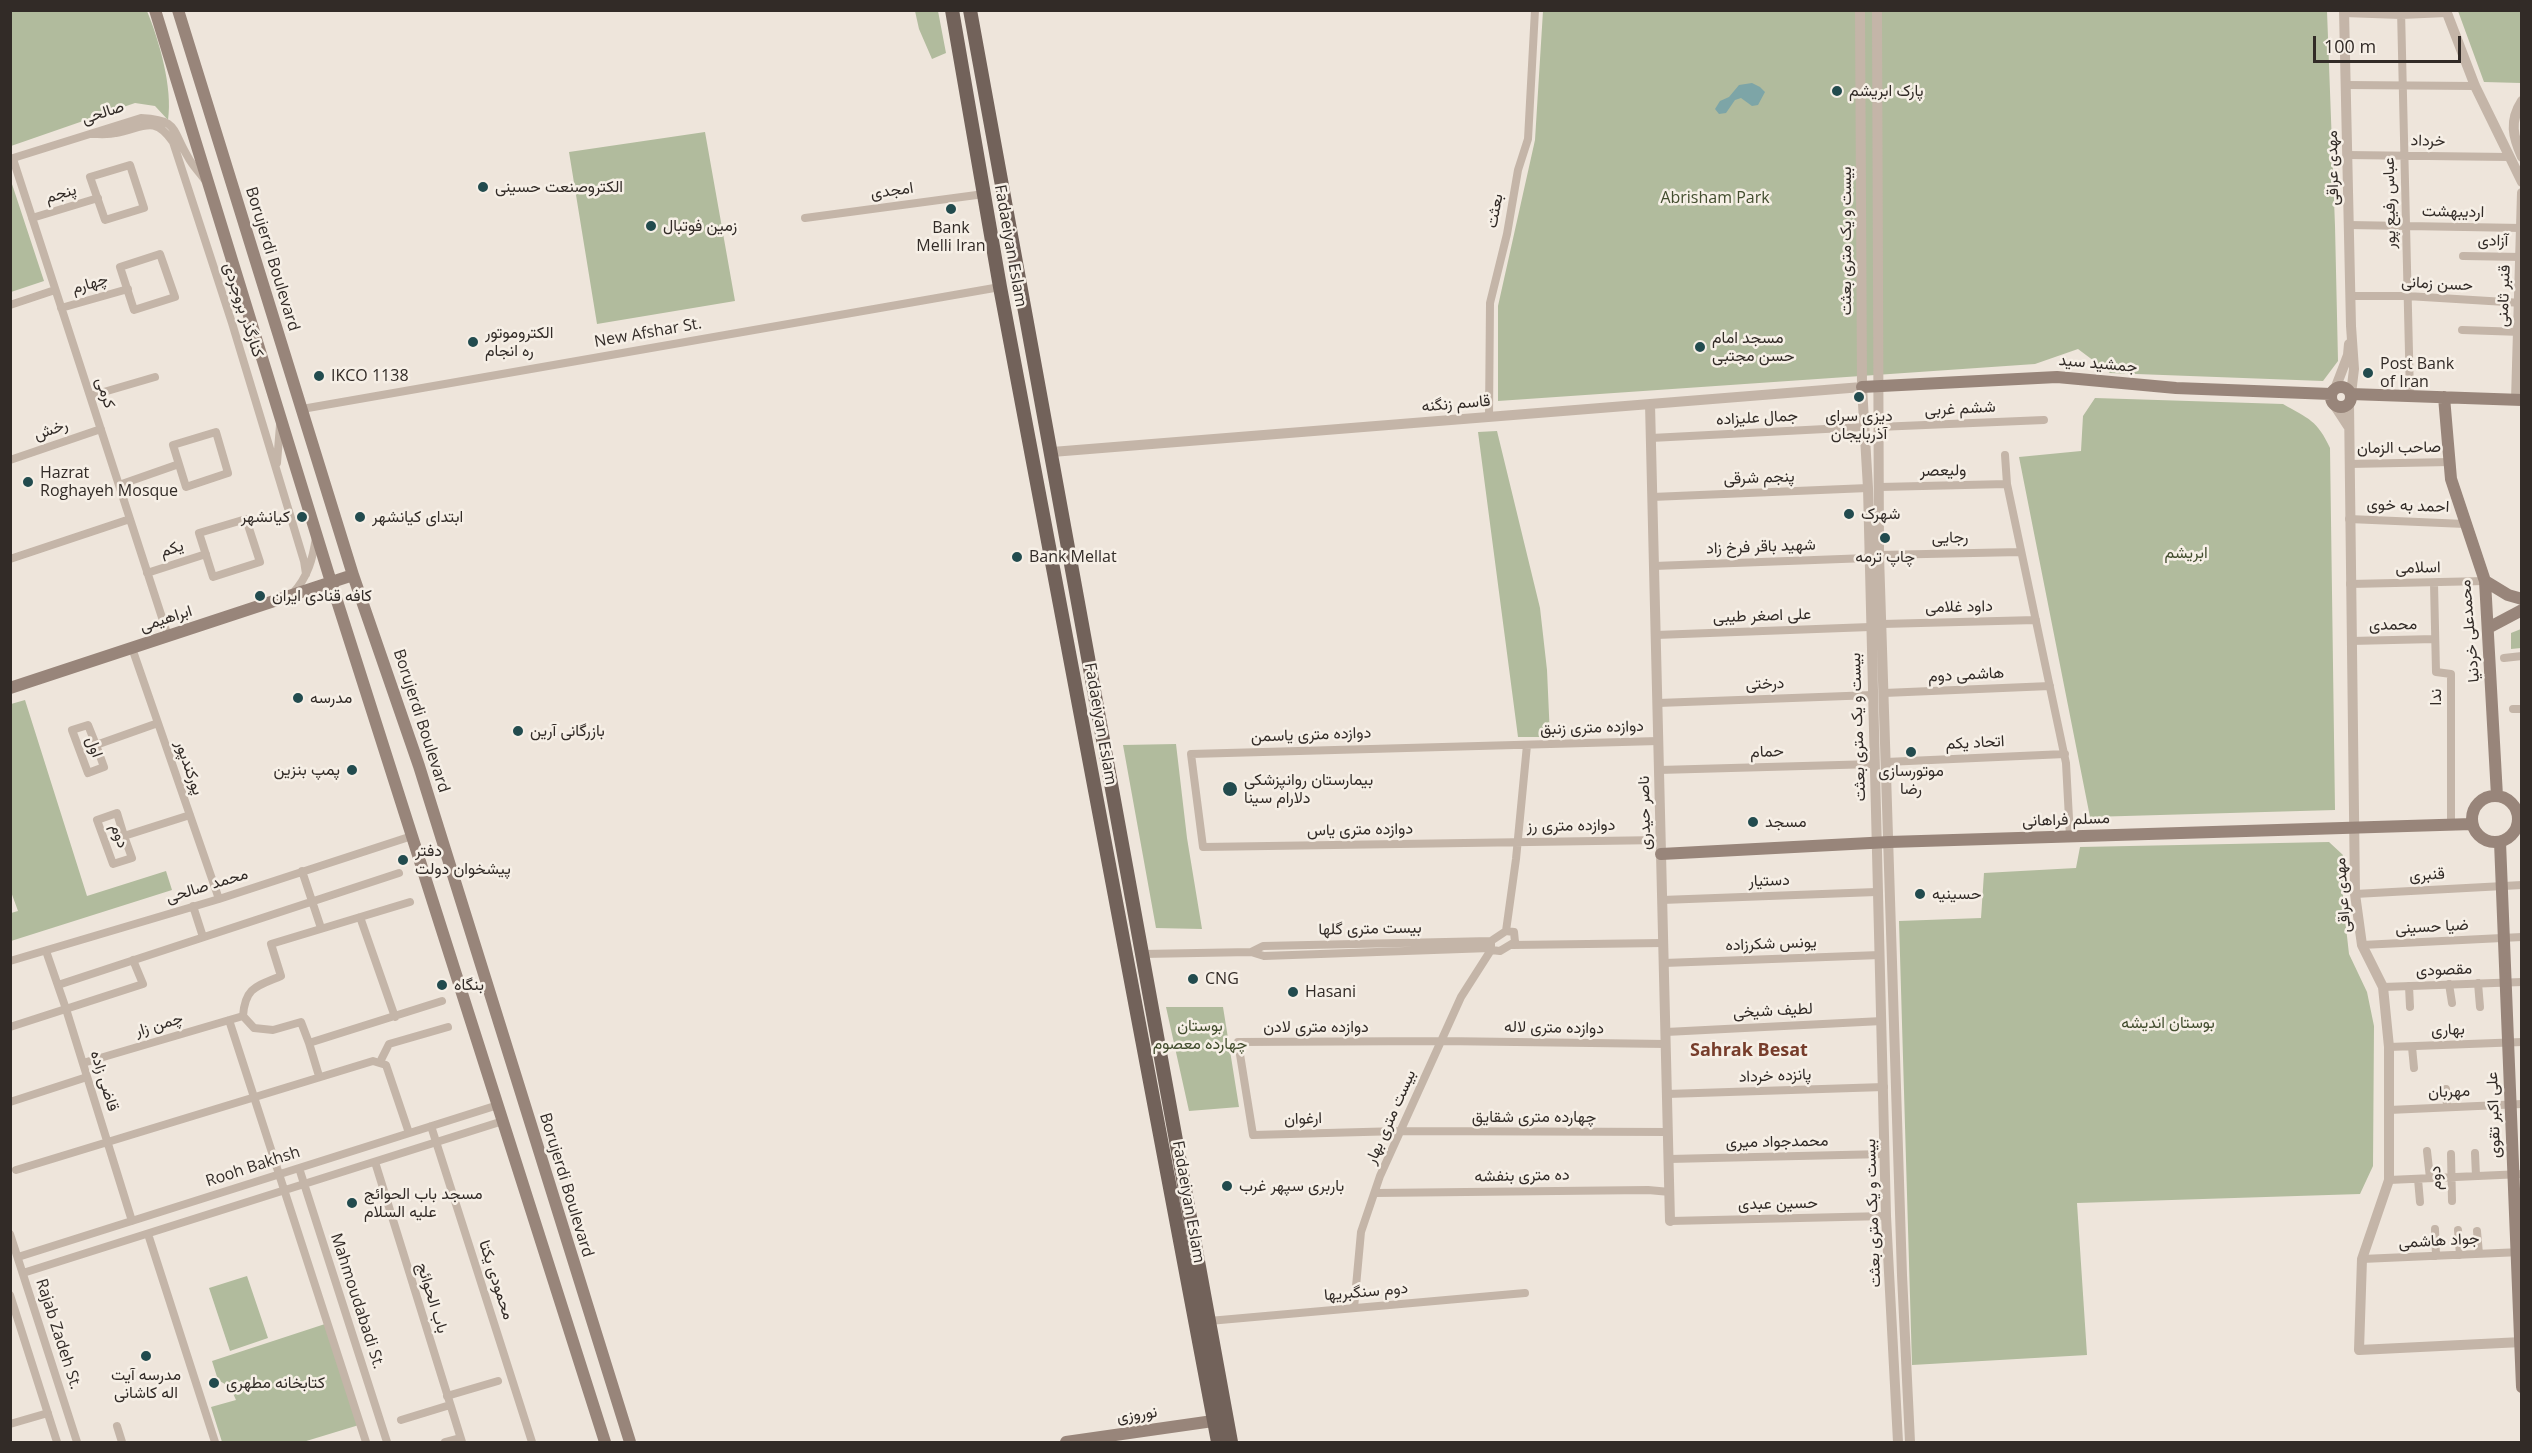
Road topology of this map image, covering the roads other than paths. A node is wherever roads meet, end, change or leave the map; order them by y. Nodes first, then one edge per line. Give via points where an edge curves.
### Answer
1 (178, 10) edge
2 (952, 10) edge
3 (970, 10) edge
4 (1535, 10) edge
5 (1860, 10) edge
6 (1877, 10) edge
7 (155, 12) edge
8 (2344, 12) edge
9 (2401, 13) edge
10 (2447, 14) joint
11 (2346, 85) junction
12 (2402, 86) junction
13 (2475, 86) junction
14 (2522, 101) edge
15 (92, 134) junction
16 (2347, 155) junction
17 (2404, 156) junction
18 (2509, 157) junction
19 (2522, 157) edge
20 (12, 159) edge
21 (2522, 182) edge
22 (210, 186) junction
23 (2522, 193) edge
24 (984, 194) junction
25 (98, 198) junction
26 (32, 218) junction
27 (805, 218) dead end
28 (2349, 225) junction
29 (2406, 226) junction
30 (2521, 228) edge
31 (2463, 256) dead end
32 (2521, 257) edge
33 (1000, 286) junction
34 (128, 289) junction
35 (56, 290) junction
36 (2350, 296) junction
37 (2407, 296) junction
38 (2520, 303) edge
39 (10, 305) edge
40 (61, 308) junction
41 (2351, 326) junction
42 (2462, 330) dead end
43 (2520, 332) edge
44 (155, 377) dead end
45 (1877, 386) junction
46 (1863, 387) junction
47 (2333, 395) junction
48 (90, 396) junction
49 (2410, 396) junction
50 (2444, 397) junction
51 (2350, 398) junction
52 (2519, 400) edge
53 (1650, 404) junction
54 (302, 409) junction
55 (1489, 417) junction
56 (281, 418) junction
57 (2044, 420) dead end
58 (1864, 428) junction
59 (1878, 428) junction
60 (2349, 428) junction
61 (101, 429) junction
62 (1651, 438) junction
63 (1052, 452) junction
64 (2005, 455) dead end
65 (10, 460) edge
66 (2450, 462) junction
67 (179, 464) junction
68 (2349, 464) junction
69 (277, 470) junction
70 (2007, 484) junction
71 (119, 485) junction
72 (1880, 487) junction
73 (1868, 488) junction
74 (1652, 497) junction
75 (130, 519) junction
76 (2349, 519) junction
77 (2465, 524) junction
78 (316, 534) junction
79 (2021, 552) junction
80 (206, 554) junction
81 (1874, 556) junction
82 (10, 559) edge
83 (1654, 566) junction
84 (147, 573) junction
85 (306, 574) junction
86 (353, 575) junction
87 (2486, 581) junction
88 (331, 582) junction
89 (2434, 583) junction
90 (2350, 584) junction
91 (291, 595) junction
92 (2522, 599) edge
93 (2522, 610) edge
94 (2036, 620) junction
95 (1882, 624) junction
96 (1870, 627) junction
97 (2488, 628) junction
98 (168, 636) junction
99 (1656, 636) junction
100 (2435, 639) junction
101 (2351, 641) junction
102 (132, 648) junction
103 (2522, 656) edge
104 (2504, 658) dead end
105 (2050, 686) junction
106 (10, 688) edge
107 (1878, 694) junction
108 (1658, 703) junction
109 (158, 723) junction
110 (1658, 741) junction
111 (96, 745) junction
112 (1527, 745) junction
113 (2065, 754) junction
114 (1881, 763) junction
115 (1659, 770) junction
116 (2497, 796) junction
117 (190, 815) junction
118 (2520, 820) edge
119 (2472, 824) junction
120 (2451, 825) junction
121 (2354, 828) junction
122 (124, 836) junction
123 (412, 836) junction
124 (2070, 837) junction
125 (1661, 840) junction
126 (1517, 842) junction
127 (1889, 842) junction
128 (2500, 842) junction
129 (1875, 843) junction
130 (1203, 847) joint
131 (1661, 854) junction
132 (302, 872) junction
133 (399, 873) dead end
134 (2522, 885) edge
135 (2502, 886) junction
136 (1876, 892) junction
137 (2355, 894) junction
138 (219, 898) junction
139 (1662, 900) junction
140 (312, 901) junction
141 (410, 902) dead end
142 (193, 906) junction
143 (360, 916) junction
144 (321, 928) junction
145 (1506, 931) junction
146 (203, 937) junction
147 (2522, 937) edge
148 (2504, 938) junction
149 (1663, 943) junction
150 (1512, 945) junction
151 (2362, 945) junction
152 (1491, 946) junction
153 (46, 951) junction
154 (1143, 954) junction
155 (1880, 955) junction
156 (133, 960) junction
157 (10, 961) edge
158 (1664, 963) junction
159 (2505, 982) junction
160 (2522, 982) edge
161 (2478, 983) junction
162 (2449, 984) junction
163 (58, 985) junction
164 (2409, 986) junction
165 (2383, 987) junction
166 (442, 1001) dead end
167 (2452, 1003) dead end
168 (2409, 1007) dead end
169 (2480, 1007) dead end
170 (66, 1010) junction
171 (243, 1016) junction
172 (394, 1017) junction
173 (229, 1020) junction
174 (1882, 1021) junction
175 (10, 1027) edge
176 (448, 1027) dead end
177 (1666, 1032) junction
178 (1441, 1041) junction
179 (2522, 1042) edge
180 (309, 1043) junction
181 (2508, 1043) junction
182 (1666, 1044) junction
183 (2389, 1047) junction
184 (2412, 1047) junction
185 (380, 1062) junction
186 (83, 1063) junction
187 (2414, 1068) dead end
188 (319, 1076) junction
189 (87, 1077) junction
190 (1884, 1087) junction
191 (1246, 1089) joint
192 (2446, 1089) dead end
193 (1667, 1094) junction
194 (254, 1097) junction
195 (10, 1102) edge
196 (2516, 1104) edge
197 (498, 1105) junction
198 (2447, 1107) junction
199 (2389, 1110) junction
200 (503, 1121) junction
201 (431, 1126) junction
202 (1400, 1131) junction
203 (1668, 1132) junction
204 (409, 1133) junction
205 (107, 1143) junction
206 (436, 1143) junction
207 (2427, 1152) dead end
208 (2475, 1153) dead end
209 (1885, 1154) junction
210 (2451, 1154) dead end
211 (1669, 1159) junction
212 (375, 1162) junction
213 (299, 1168) junction
214 (16, 1170) dead end
215 (2517, 1174) edge
216 (279, 1175) junction
217 (2475, 1176) junction
218 (2451, 1177) junction
219 (2430, 1178) junction
220 (2418, 1179) junction
221 (2389, 1180) junction
222 (304, 1184) junction
223 (284, 1191) junction
224 (1670, 1192) junction
225 (1375, 1193) junction
226 (2452, 1201) dead end
227 (2420, 1202) dead end
228 (1886, 1216) junction
229 (132, 1221) junction
230 (1670, 1221) joint
231 (2435, 1229) dead end
232 (2458, 1230) dead end
233 (2477, 1231) dead end
234 (148, 1233) junction
235 (10, 1234) edge
236 (2519, 1252) edge
237 (2479, 1254) junction
238 (2460, 1255) junction
239 (2436, 1256) junction
240 (18, 1257) junction
241 (2362, 1259) junction
242 (23, 1273) junction
243 (1525, 1293) dead end
244 (10, 1295) edge
245 (1354, 1308) junction
246 (1209, 1321) junction
247 (2521, 1342) edge
248 (498, 1381) dead end
249 (2522, 1387) edge
250 (448, 1400) junction
251 (48, 1413) junction
252 (401, 1420) dead end
253 (1213, 1421) junction
254 (10, 1424) edge
255 (117, 1426) dead end
256 (461, 1440) edge
257 (57, 1443) edge
258 (77, 1443) edge
259 (122, 1443) edge
260 (215, 1443) edge
261 (366, 1443) edge
262 (387, 1443) edge
263 (445, 1443) edge
264 (532, 1443) edge
265 (605, 1443) edge
266 (630, 1443) edge
267 (1066, 1443) edge
268 (1218, 1443) edge
269 (1231, 1443) edge
270 (1898, 1443) edge
271 (1910, 1443) edge

1 - 54 main road, Borujerdi Boulevard
2 - 24 main road, Fadaeiyan Eslam
3 - 63 main road, Fadaeiyan Eslam
4 - 55 street, بعثت via 1528,139 1490,303
5 - 46 street, بیست و یک متری بعثت
6 - 45 street, بیست و یک متری بعثت
7 - 22 main road
8 - 9 street
8 - 11 street, مهدی عراقی
9 - 10 street
9 - 12 street, عباس رفیع پور
10 - 13 street
11 - 12 street
11 - 16 street, مهدی عراقی
12 - 13 street
12 - 17 street, عباس رفیع پور
13 - 18 street
14 - 19 street via 2512,125
15 - 20 street, صالحی
15 - 22 street, صالحی via 141,118 160,119 174,128 188,157
15 - 69 street, کنارگذر بروجردی via 115,134 153,125 164,129 172,142
16 - 17 street, خرداد
16 - 28 street, مهدی عراقی
17 - 18 street, خرداد
17 - 29 street, عباس رفیع پور
18 - 21 street
20 - 26 street, کرمی
22 - 56 main road
23 - 30 street, قنبر ثامنی
24 - 27 street, امجدی
24 - 33 main road, Fadaeiyan Eslam
25 - 25 street via 105,220 144,208 130,165 90,177
25 - 26 street, پنجم
26 - 35 street, کرمی
28 - 29 street, اردیبهشت
28 - 36 street, مهدی عراقی
29 - 30 street, اردیبهشت
29 - 37 street, عباس رفیع پور
30 - 32 street, قنبر ثامنی
31 - 32 street, آزادی
32 - 38 street, قنبر ثامنی
33 - 54 street, New Afshar St.
33 - 253 main road, Fadaeiyan Eslam
34 - 34 street via 134,310 175,297 160,254 120,267
34 - 40 street, چهارم
35 - 39 street
35 - 40 street, کرمی
36 - 37 street, حسن زمانی
36 - 41 street, مهدی عراقی
37 - 38 street, حسن زمانی
37 - 49 street, عباس رفیع پور
38 - 43 street, قنبر ثامنی
40 - 48 street, کرمی
41 - 47 street via 2348,356
41 - 51 street, مهدی عراقی via 2354,369
42 - 43 street
43 - 52 street, قنبر ثامنی
44 - 48 street
45 - 46 main road, جمشید سید
45 - 47 main road, جمشید سید via 2057,376 2176,388
45 - 59 street, بیست و یک متری بعثت
46 - 53 street, قاسم زنگنه
46 - 58 street, بیست و یک متری بعثت
47 - 51 main road via 2344,387
47 - 51 main road via 2339,407
47 - 60 street
48 - 61 street, کرمی
49 - 50 main road
49 - 51 main road
50 - 52 main road
50 - 66 main road, محمدعلی خردنیا
51 - 60 street, مهدی عراقی
53 - 55 street, قاسم زنگنه
53 - 62 street, ناصر حیدری
54 - 86 main road, Borujerdi Boulevard
55 - 63 street, قاسم زنگنه
56 - 69 street
56 - 78 main road
57 - 59 street, ششم غربی
58 - 62 street, جمال علیزاده
58 - 73 street, بیست و یک متری بعثت
59 - 72 street, بیست و یک متری بعثت
60 - 68 street, مهدی عراقی
61 - 65 street, رخش
61 - 71 street, کرمی
62 - 74 street, ناصر حیدری
63 - 154 main road, Fadaeiyan Eslam
64 - 70 street
66 - 68 street, صاحب الزمان
66 - 77 main road, محمدعلی خردنیا
67 - 67 street via 186,487 228,473 216,432 173,445
67 - 71 street
68 - 76 street, مهدی عراقی
69 - 85 street, کنارگذر بروجردی
70 - 72 street, ولیعصر
70 - 79 street
71 - 75 street, کرمی
72 - 81 street, بیست و یک متری بعثت
73 - 74 street, پنجم شرقی
73 - 81 street, بیست و یک متری بعثت
74 - 83 street, ناصر حیدری
75 - 82 street
75 - 84 street, کرمی
76 - 77 street, احمد به خوی
76 - 90 street, مهدی عراقی
77 - 87 main road, محمدعلی خردنیا
78 - 85 street
78 - 88 main road
79 - 81 street, رجایی
79 - 94 street
80 - 80 street via 213,577 260,562 246,519 200,533
80 - 84 street, یکم
81 - 83 street, شهید باقر فرخ زاد
81 - 95 street, بیست و یک متری بعثت
81 - 96 street, بیست و یک متری بعثت
83 - 99 street, ناصر حیدری
84 - 98 street, کرمی
85 - 91 street
86 - 88 main road, ابراهیمی
86 - 266 main road, Borujerdi Boulevard via 419,766
87 - 89 street, اسلامی
87 - 92 main road
87 - 97 main road, محمدعلی خردنیا
88 - 91 main road, ابراهیمی
88 - 123 main road
89 - 90 street, اسلامی
89 - 100 street, ندا
90 - 101 street, مهدی عراقی
91 - 98 main road, ابراهیمی
93 - 97 main road
94 - 95 street, داود غلامی
94 - 105 street
95 - 107 street, بیست و یک متری بعثت
96 - 99 street, علی اصغر طیبی
96 - 107 street, بیست و یک متری بعثت
97 - 116 main road, محمدعلی خردنیا
98 - 102 main road, ابراهیمی
99 - 108 street, ناصر حیدری
100 - 101 street, محمدی
100 - 120 street, ندا via 2436,672 2451,674
101 - 121 street, مهدی عراقی
102 - 106 main road, ابراهیمی
102 - 109 street, پورکندپور
103 - 104 street
105 - 107 street, هاشمی دوم
105 - 113 street
107 - 108 street, درختی
107 - 114 street, بیست و یک متری بعثت
108 - 110 street, ناصر حیدری
109 - 111 street, اول
109 - 117 street, پورکندپور
110 - 112 street, دوازده متری زنبق
110 - 115 street, ناصر حیدری
111 - 111 street, اول via 104,767 88,773 72,730 88,725
112 - 126 street
112 - 130 street, دوازده متری یاسمن via 1191,754
113 - 114 street, اتحاد یکم
113 - 124 street
114 - 115 street, حمام
114 - 127 street, بیست و یک متری بعثت
114 - 129 street, بیست و یک متری بعثت
115 - 125 street, ناصر حیدری
116 - 118 main road via 2515,806
116 - 119 main road via 2477,804
117 - 122 street, دوم
117 - 138 street, پورکندپور
118 - 128 main road via 2513,834
119 - 120 main road, مسلم فراهانی
119 - 128 main road via 2485,841
120 - 121 main road, مسلم فراهانی
121 - 124 main road, مسلم فراهانی
121 - 137 street, مهدی عراقی
122 - 122 street, دوم via 132,858 113,864 97,820 117,813
123 - 132 street, محمد صالحی
123 - 197 main road
124 - 127 main road, مسلم فراهانی
125 - 126 street, دوازده متری رز
125 - 131 street, ناصر حیدری
126 - 130 street, دوازده متری یاس
126 - 145 street
127 - 129 main road, مسلم فراهانی
127 - 271 street, بیست و یک متری بعثت
128 - 135 main road, علی اکبر تقوی
129 - 131 main road, مسلم فراهانی
129 - 136 street, بیست و یک متری بعثت
131 - 139 street, ناصر حیدری
132 - 138 street, محمد صالحی
132 - 140 street
133 - 140 street
134 - 135 street, قنبری
135 - 137 street, قنبری
135 - 148 main road, علی اکبر تقوی
136 - 139 street, دستیار
136 - 155 street, بیست و یک متری بعثت
137 - 151 street, مهدی عراقی
138 - 142 street, محمد صالحی
139 - 149 street, ناصر حیدری
140 - 144 street
140 - 146 street
141 - 143 street
142 - 146 street
142 - 153 street, محمد صالحی
143 - 144 street
143 - 172 street
144 - 171 street via 271,944 281,976 257,986 244,999
145 - 150 street via 1516,935
145 - 152 street
146 - 156 street
147 - 148 street, ضیا حسینی
148 - 151 street, ضیا حسینی
148 - 159 main road, علی اکبر تقوی
149 - 150 street
149 - 158 street, ناصر حیدری
150 - 152 street, بیست متری گلها via 1500,951
151 - 165 street, مهدی عراقی
152 - 154 street, بیست متری گلها via 1263,946 1251,952
152 - 178 street, بیست متری بهار
153 - 157 street, محمد صالحی
153 - 163 street, قاضی زاده
154 - 246 main road, Fadaeiyan Eslam
155 - 158 street, یونس شکرزاده
155 - 174 street, بیست و یک متری بعثت
156 - 163 street
156 - 170 street via 142,984
158 - 177 street, ناصر حیدری
159 - 160 street, مقصودی
159 - 161 street, مقصودی
159 - 181 main road, علی اکبر تقوی
161 - 162 street, مقصودی
161 - 169 street
162 - 164 street, مقصودی
162 - 167 street
163 - 170 street, قاضی زاده
164 - 165 street, مقصودی
164 - 168 street
165 - 183 street, مهدی عراقی
166 - 172 street
170 - 175 street
170 - 186 street, قاضی زاده
171 - 173 street, چمن زار
171 - 180 street via 254,1028 273,1030 301,1022
172 - 180 street
173 - 186 street, چمن زار
173 - 194 street
174 - 177 street, لطیف شیخی
174 - 190 street, بیست و یک متری بعثت
176 - 185 street via 389,1044
177 - 182 street, ناصر حیدری
178 - 182 street, دوازده متری لاله
178 - 191 street, دوازده متری لادن via 1238,1042
178 - 202 street, بیست متری بهار
179 - 181 street, بهاری
180 - 188 street
181 - 184 street, بهاری
181 - 196 main road, علی اکبر تقوی
182 - 193 street, ناصر حیدری
183 - 184 street, بهاری
183 - 199 street, مهدی عراقی
184 - 187 street
185 - 188 street
185 - 204 street via 386,1065
186 - 189 street, قاضی زاده
188 - 194 street
189 - 195 street
189 - 205 street, قاضی زاده
190 - 193 street, پانزده خرداد
190 - 209 street, بیست و یک متری بعثت
191 - 202 street, ارغوان via 1253,1135
192 - 198 street
193 - 203 street, ناصر حیدری
194 - 205 street
194 - 216 street
196 - 198 street, مهربان
196 - 215 main road, علی اکبر تقوی
197 - 200 main road
197 - 201 street, Rooh Bakhsh
198 - 199 street, مهربان
199 - 221 street, مهدی عراقی
200 - 206 street, Rooh Bakhsh
200 - 265 main road
201 - 204 street, Rooh Bakhsh
201 - 206 street, محمودی یکتا
202 - 203 street, چهارده متری شقایق
202 - 225 street, بیست متری بهار
203 - 211 street, ناصر حیدری
204 - 213 street, Rooh Bakhsh
205 - 214 street
205 - 229 street, قاضی زاده
206 - 212 street, Rooh Bakhsh
206 - 264 street, محمودی یکتا
207 - 219 street
208 - 217 street
209 - 211 street, محمدجواد میری
209 - 228 street, بیست و یک متری بعثت
210 - 218 street, دوم
211 - 224 street, ناصر حیدری
212 - 222 street, Rooh Bakhsh
212 - 250 street, باب الحوائج
213 - 216 street, Rooh Bakhsh
213 - 222 street, Mahmoudabadi St.
215 - 217 street
215 - 236 main road, علی اکبر تقوی
216 - 223 street
216 - 229 street, Rooh Bakhsh
217 - 218 street
218 - 219 street
218 - 226 street, دوم
219 - 220 street
220 - 221 street
220 - 227 street
221 - 241 street, مهدی عراقی
222 - 223 street, Rooh Bakhsh
222 - 262 street, Mahmoudabadi St.
223 - 234 street, Rooh Bakhsh
223 - 261 street
224 - 225 street, ده متری بنفشه
224 - 230 street, ناصر حیدری
225 - 245 street, بیست متری بهار via 1361,1233
228 - 230 street, حسین عبدی
228 - 270 street, بیست و یک متری بعثت
229 - 240 street, Rooh Bakhsh
231 - 239 street
232 - 238 street
233 - 237 street
234 - 242 street, Rooh Bakhsh
234 - 260 street
235 - 240 street, Rajab Zadeh St.
236 - 237 street, جواد هاشمی
236 - 247 main road, علی اکبر تقوی
237 - 238 street, جواد هاشمی
238 - 239 street, جواد هاشمی
239 - 241 street, جواد هاشمی
240 - 242 street, Rajab Zadeh St.
241 - 247 street, مهدی عراقی via 2359,1350
242 - 258 street, Rajab Zadeh St.
243 - 245 street, دوم سنگبریها
244 - 251 street, Rajab Zadeh St.
245 - 246 street, دوم سنگبریها
246 - 269 main road, Fadaeiyan Eslam
247 - 249 main road, علی اکبر تقوی
248 - 250 street
250 - 252 street
250 - 256 street, باب الحوائج
251 - 254 street
251 - 257 street, Rajab Zadeh St.
253 - 267 main road, نوروزی
253 - 268 main road, Fadaeiyan Eslam
255 - 259 street
256 - 263 street

